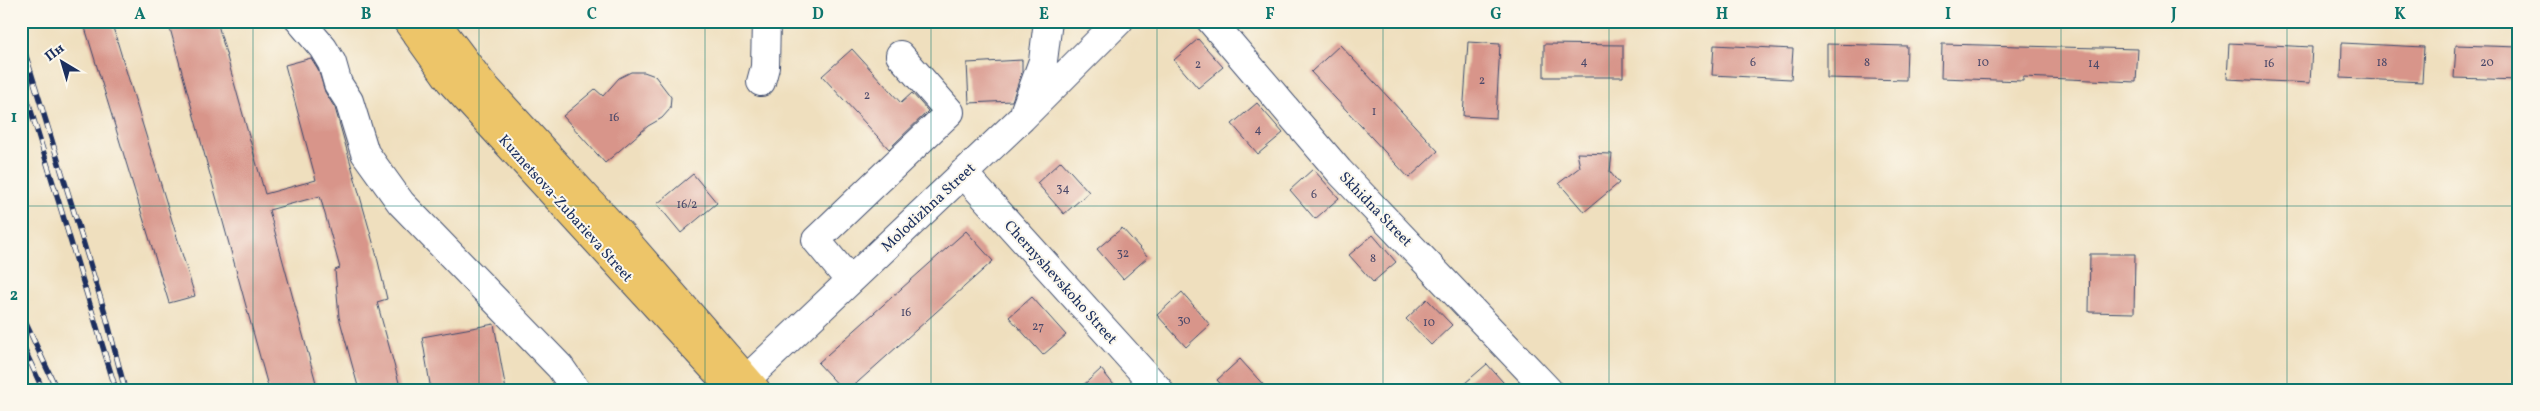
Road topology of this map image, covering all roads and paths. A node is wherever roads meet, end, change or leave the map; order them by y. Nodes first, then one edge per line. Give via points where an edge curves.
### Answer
1 (300, 21) edge
2 (407, 21) edge
3 (435, 21) edge
4 (766, 21) edge
5 (1048, 21) edge
6 (1119, 21) edge
7 (1211, 21) edge
8 (900, 55) dead end
9 (761, 82) dead end
10 (1022, 118) junction
11 (963, 173) junction
12 (850, 281) junction
13 (742, 387) edge
14 (576, 390) edge
15 (1160, 390) edge
16 (1548, 390) edge

1 - 14 street via 332,63 338,84 349,101 365,154 401,203 560,367
2 - 13 main road, Kuznetsova-Zubarieva Street via 450,81
3 - 13 main road, Kuznetsova-Zubarieva Street via 481,82 631,246
4 - 9 street via 765,67
5 - 10 street via 1043,61
6 - 10 street, Molodizhna Street
7 - 16 street, Skhidna Street via 1339,171
8 - 12 street via 950,112 816,240
10 - 11 street, Molodizhna Street
11 - 12 street, Molodizhna Street
11 - 15 street, Chernyshevskoho Street
12 - 13 street, Molodizhna Street

